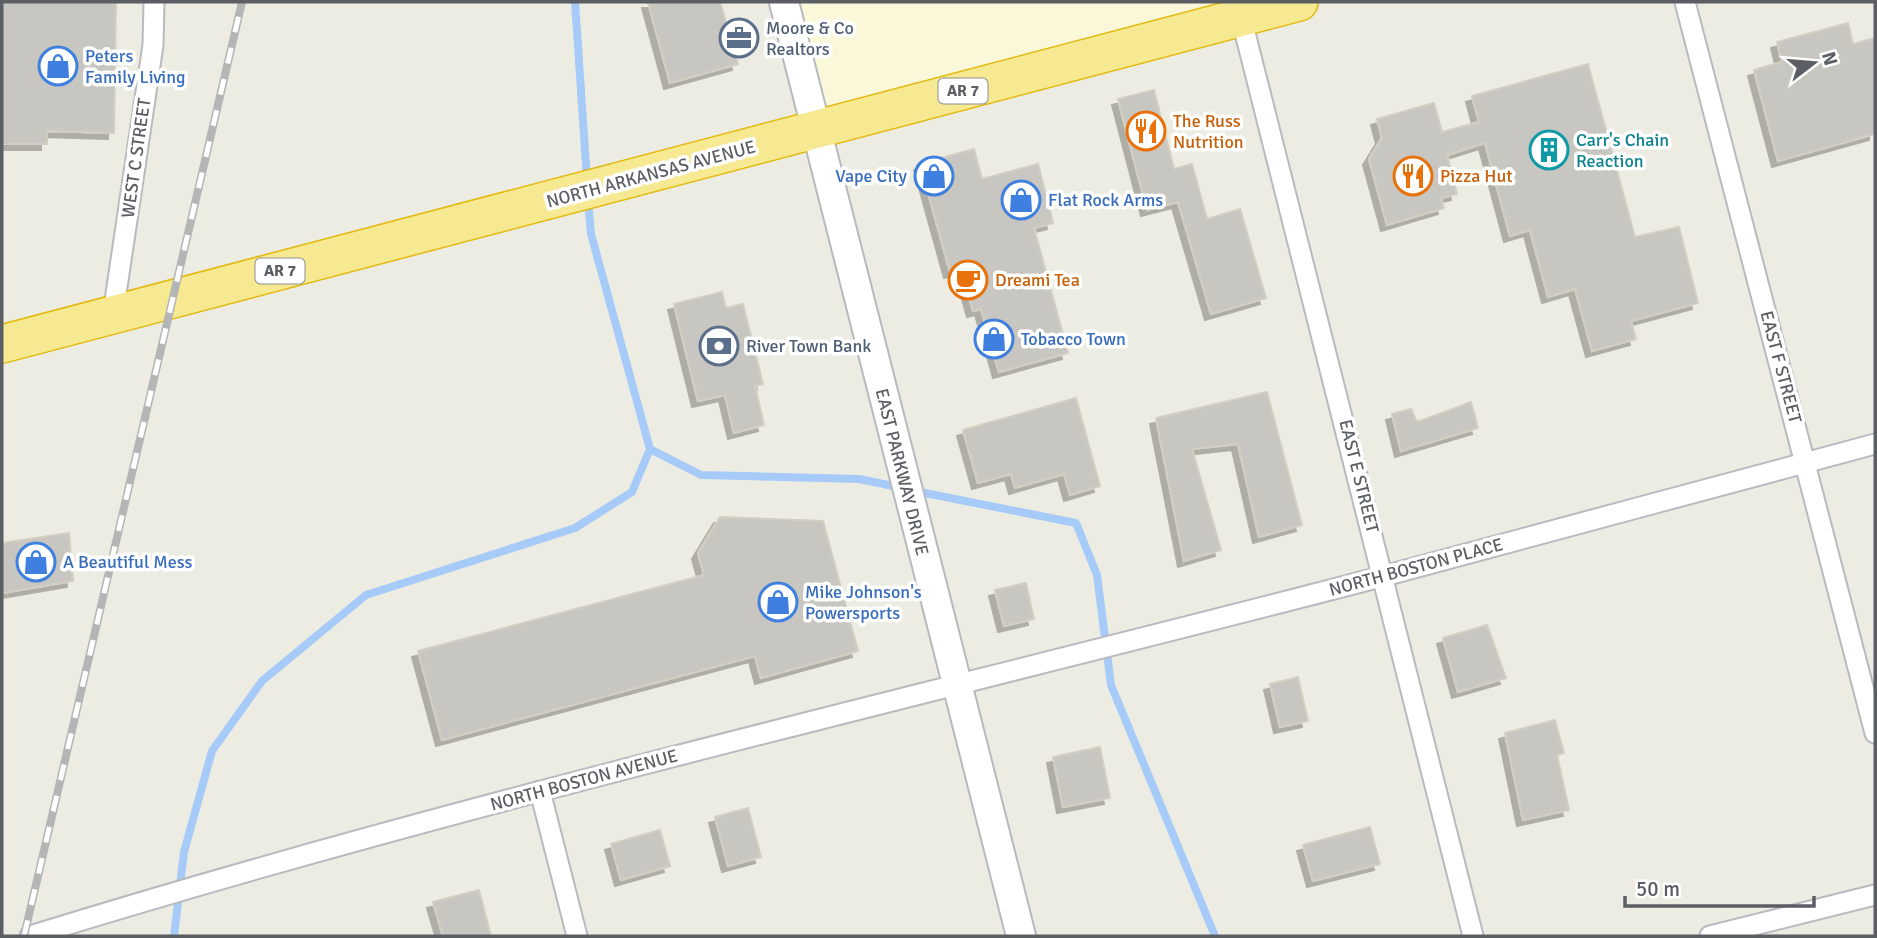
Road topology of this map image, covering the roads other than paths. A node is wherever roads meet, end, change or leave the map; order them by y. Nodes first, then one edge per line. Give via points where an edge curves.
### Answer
1 (154, 2) edge
2 (784, 2) edge
3 (1299, 2) edge
4 (1685, 2) edge
5 (1241, 17) junction
6 (817, 130) junction
7 (113, 314) junction
8 (2, 344) edge
9 (1875, 444) edge
10 (1806, 462) junction
11 (1384, 576) junction
12 (955, 684) junction
13 (1875, 733) edge
14 (540, 791) junction
15 (1875, 895) edge
16 (30, 936) edge
17 (578, 936) edge
18 (1021, 936) edge
19 (1473, 936) edge
20 (1710, 936) edge

1 - 7 street, WEST C STREET via 153,44
2 - 6 main road, EAST PARKWAY DRIVE
3 - 5 highway, NORTH ARKANSAS AVENUE / AR 7
4 - 10 street, EAST F STREET
5 - 6 highway, NORTH ARKANSAS AVENUE / AR 7
5 - 11 street, EAST E STREET
6 - 7 highway, NORTH ARKANSAS AVENUE / AR 7
6 - 12 main road, EAST PARKWAY DRIVE
7 - 8 highway, NORTH ARKANSAS AVENUE / AR 7
9 - 10 street, NORTH BOSTON PLACE
10 - 11 street, NORTH BOSTON PLACE
10 - 13 street, EAST F STREET
11 - 12 street, NORTH BOSTON PLACE
11 - 19 street, EAST E STREET
12 - 14 street, NORTH BOSTON AVENUE
12 - 18 main road, EAST PARKWAY DRIVE
14 - 16 street, NORTH BOSTON AVENUE via 214,880
14 - 17 street
15 - 20 street

